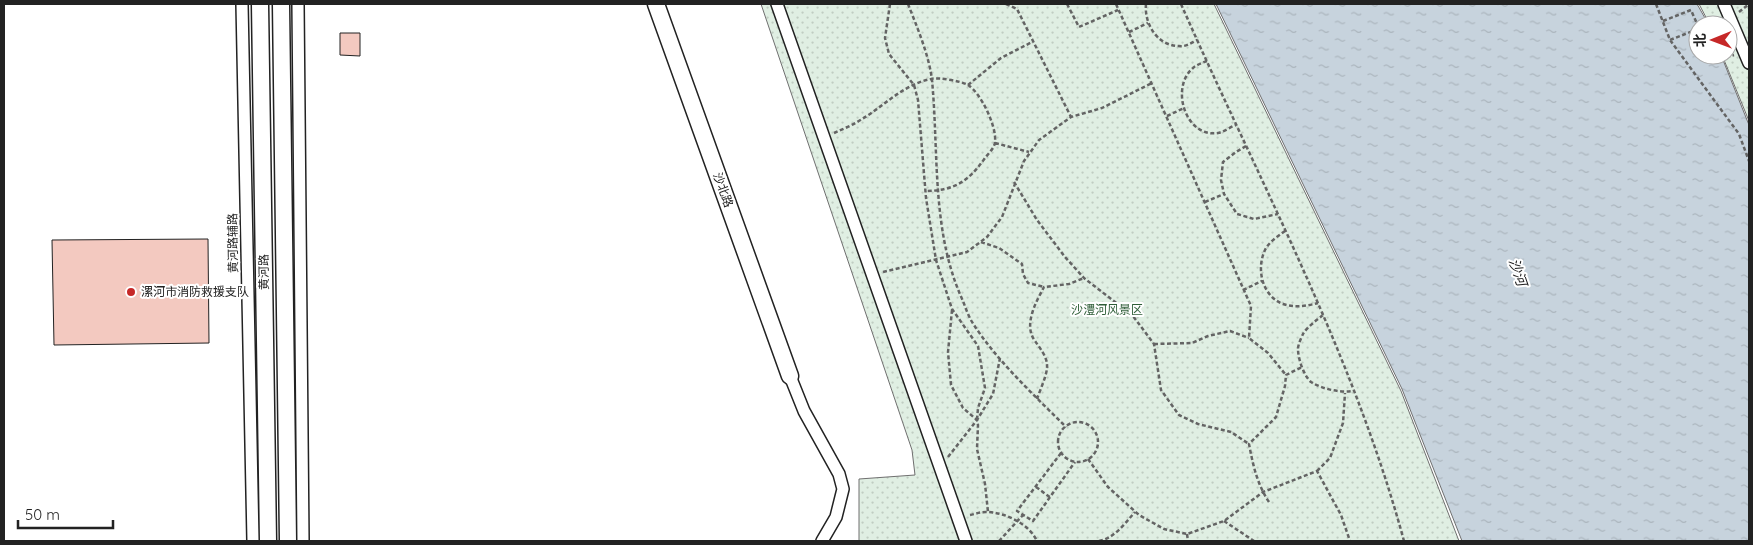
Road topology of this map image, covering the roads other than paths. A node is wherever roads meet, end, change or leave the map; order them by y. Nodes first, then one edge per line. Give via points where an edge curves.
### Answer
1 (242, 4) edge
2 (260, 4) edge
3 (281, 4) edge
4 (298, 4) edge
5 (656, 4) edge
6 (777, 4) edge
7 (1724, 4) edge
8 (1747, 58) edge
9 (790, 376) joint
10 (253, 541) edge
11 (268, 541) edge
12 (288, 541) edge
13 (303, 541) edge
14 (822, 541) edge
15 (966, 541) edge

1 - 10 street, 黄河路辅路
2 - 11 main road, 黄河路
3 - 12 main road, 黄河路
4 - 13 street
5 - 9 main road, 沙北路
6 - 15 street
7 - 8 street
9 - 14 street via 804,411 839,474 843,489 836,517

